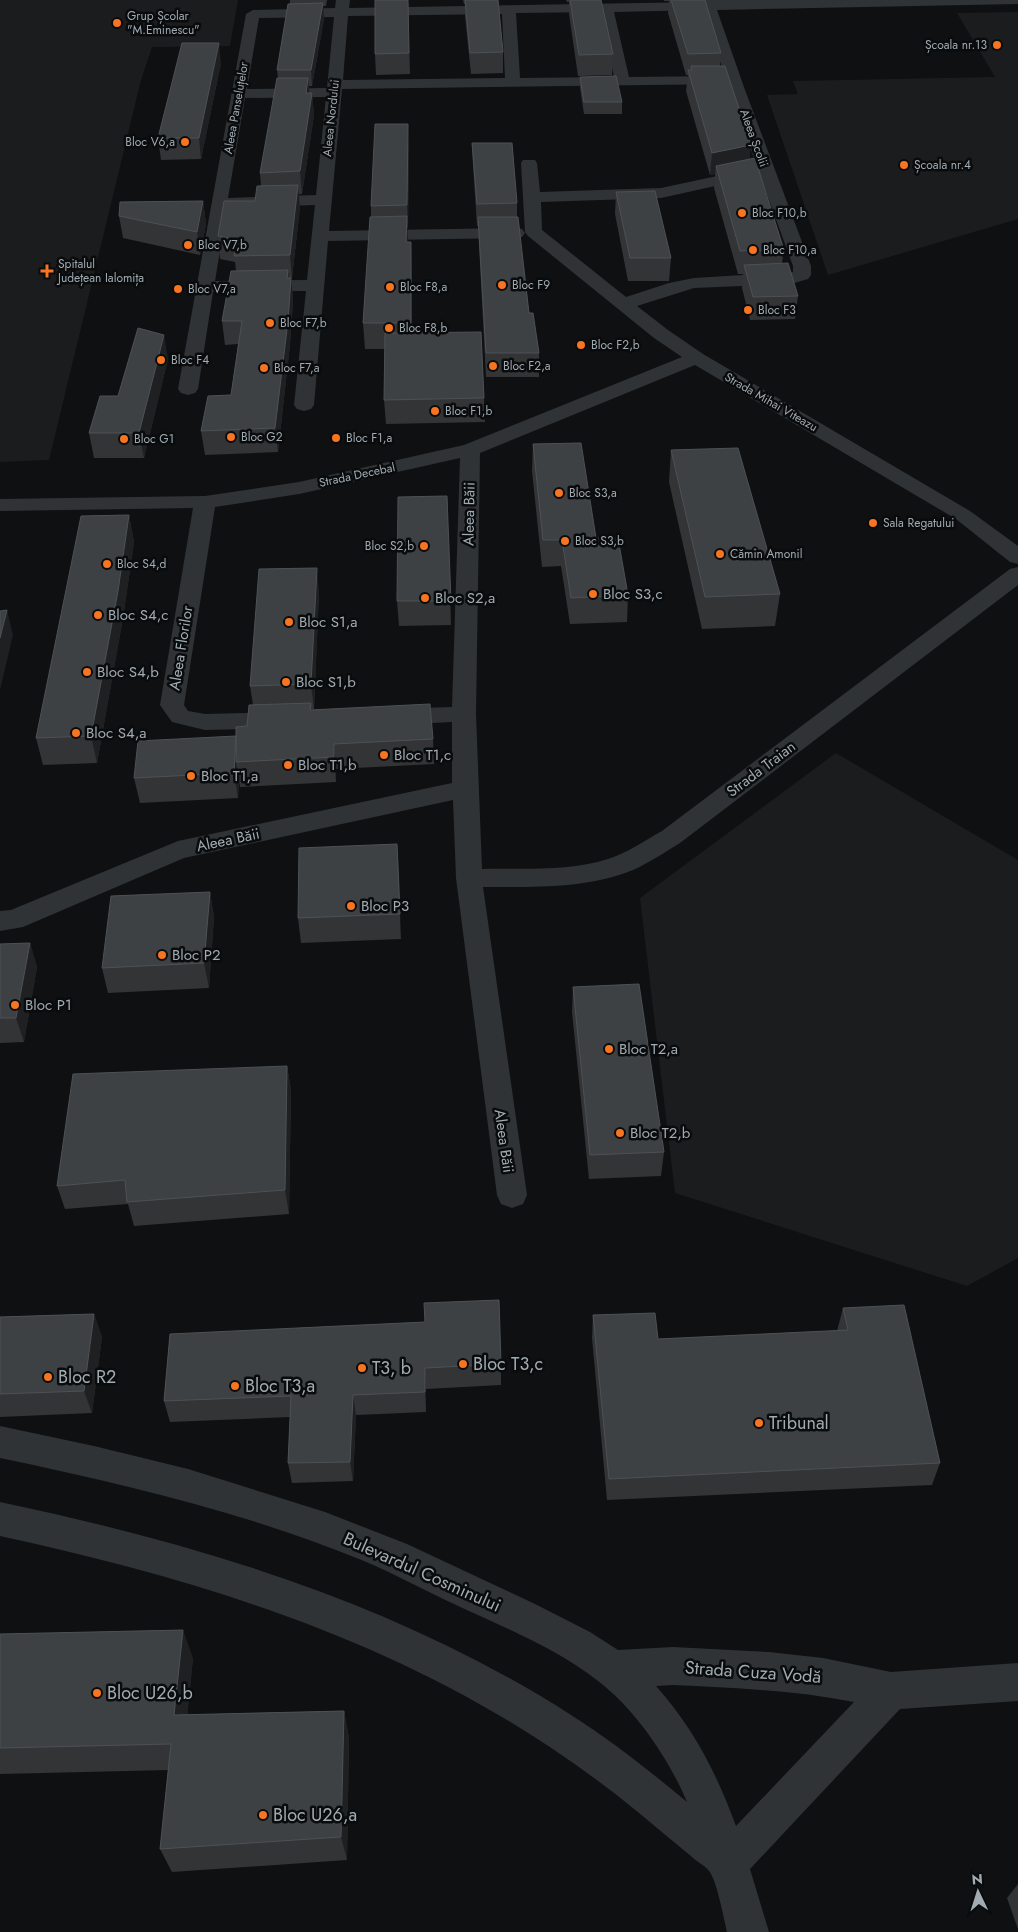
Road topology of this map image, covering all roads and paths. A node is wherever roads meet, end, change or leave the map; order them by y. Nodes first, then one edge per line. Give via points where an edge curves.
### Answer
1 (1018, 0) edge
2 (708, 3) edge
3 (342, 6) edge
4 (254, 7) edge
5 (606, 8) junction
6 (509, 10) junction
7 (734, 80) junction
8 (622, 81) junction
9 (513, 82) junction
10 (334, 89) junction
11 (238, 94) junction
12 (529, 163) dead end
13 (766, 170) junction
14 (532, 197) junction
15 (323, 200) junction
16 (220, 203) junction
17 (534, 232) junction
18 (320, 236) junction
19 (315, 285) junction
20 (206, 287) junction
21 (624, 304) junction
22 (696, 358) junction
23 (188, 390) dead end
24 (304, 405) dead end
25 (470, 450) junction
26 (205, 502) junction
27 (0, 505) edge
28 (1018, 558) edge
29 (1018, 574) edge
30 (464, 714) junction
31 (376, 717) edge
32 (309, 719) edge
33 (465, 789) junction
34 (469, 878) junction
35 (0, 921) edge
36 (512, 1195) dead end
37 (0, 1442) edge
38 (0, 1519) edge
39 (613, 1669) junction
40 (1018, 1682) edge
41 (891, 1691) junction
42 (729, 1862) junction
43 (748, 1932) edge

1 - 2 street, Aleea Panseluțelor
2 - 5 street, Aleea Panseluțelor
2 - 7 street, Aleea Școlii
3 - 4 street, Aleea Panseluțelor
3 - 6 street, Aleea Panseluțelor
3 - 10 street, Aleea Nordului
4 - 11 street, Aleea Panseluțelor
5 - 6 street, Aleea Panseluțelor
5 - 8 street
6 - 9 street
7 - 8 street
7 - 13 street, Aleea Școlii
8 - 9 street
9 - 10 street
10 - 11 street
10 - 15 street, Aleea Nordului
11 - 16 street, Aleea Panseluțelor
12 - 14 street
13 - 14 street via 661,193
13 - 21 street, Aleea Școlii via 802,266 802,275 792,279 694,283
14 - 17 street
15 - 16 street
15 - 18 street, Aleea Nordului
16 - 20 street, Aleea Panseluțelor
17 - 18 street
17 - 21 street, Strada Mihai Viteazu
18 - 19 street, Aleea Nordului
19 - 20 street
19 - 24 street, Aleea Nordului
20 - 23 street, Aleea Panseluțelor
21 - 22 street, Strada Mihai Viteazu
22 - 25 street, Strada Decebal
22 - 28 street, Strada Mihai Viteazu via 963,515
25 - 26 street, Strada Decebal via 299,488
25 - 30 street, Aleea Băii
26 - 27 street, Strada Decebal
26 - 32 street, Aleea Florilor via 172,705 180,717 205,722
29 - 34 street, Strada Traian via 679,831 640,856 606,869 565,875
30 - 31 street
30 - 33 street, Aleea Băii
33 - 34 street, Aleea Băii
33 - 35 street, Aleea Băii via 178,850 14,920
34 - 36 street, Aleea Băii
37 - 39 street, Bulevardul Cosminului via 94,1461 182,1484 279,1513 372,1546 524,1618
38 - 42 street via 160,1555 251,1582 336,1614 466,1674 558,1728 625,1777
39 - 41 street, Strada Cuza Vodă via 673,1666 769,1671 823,1677
39 - 42 street, Bulevardul Cosminului via 649,1706 688,1762 704,1794
40 - 41 street, Strada Cuza Vodă
41 - 42 street
42 - 43 street, Bulevardul Cosminului

